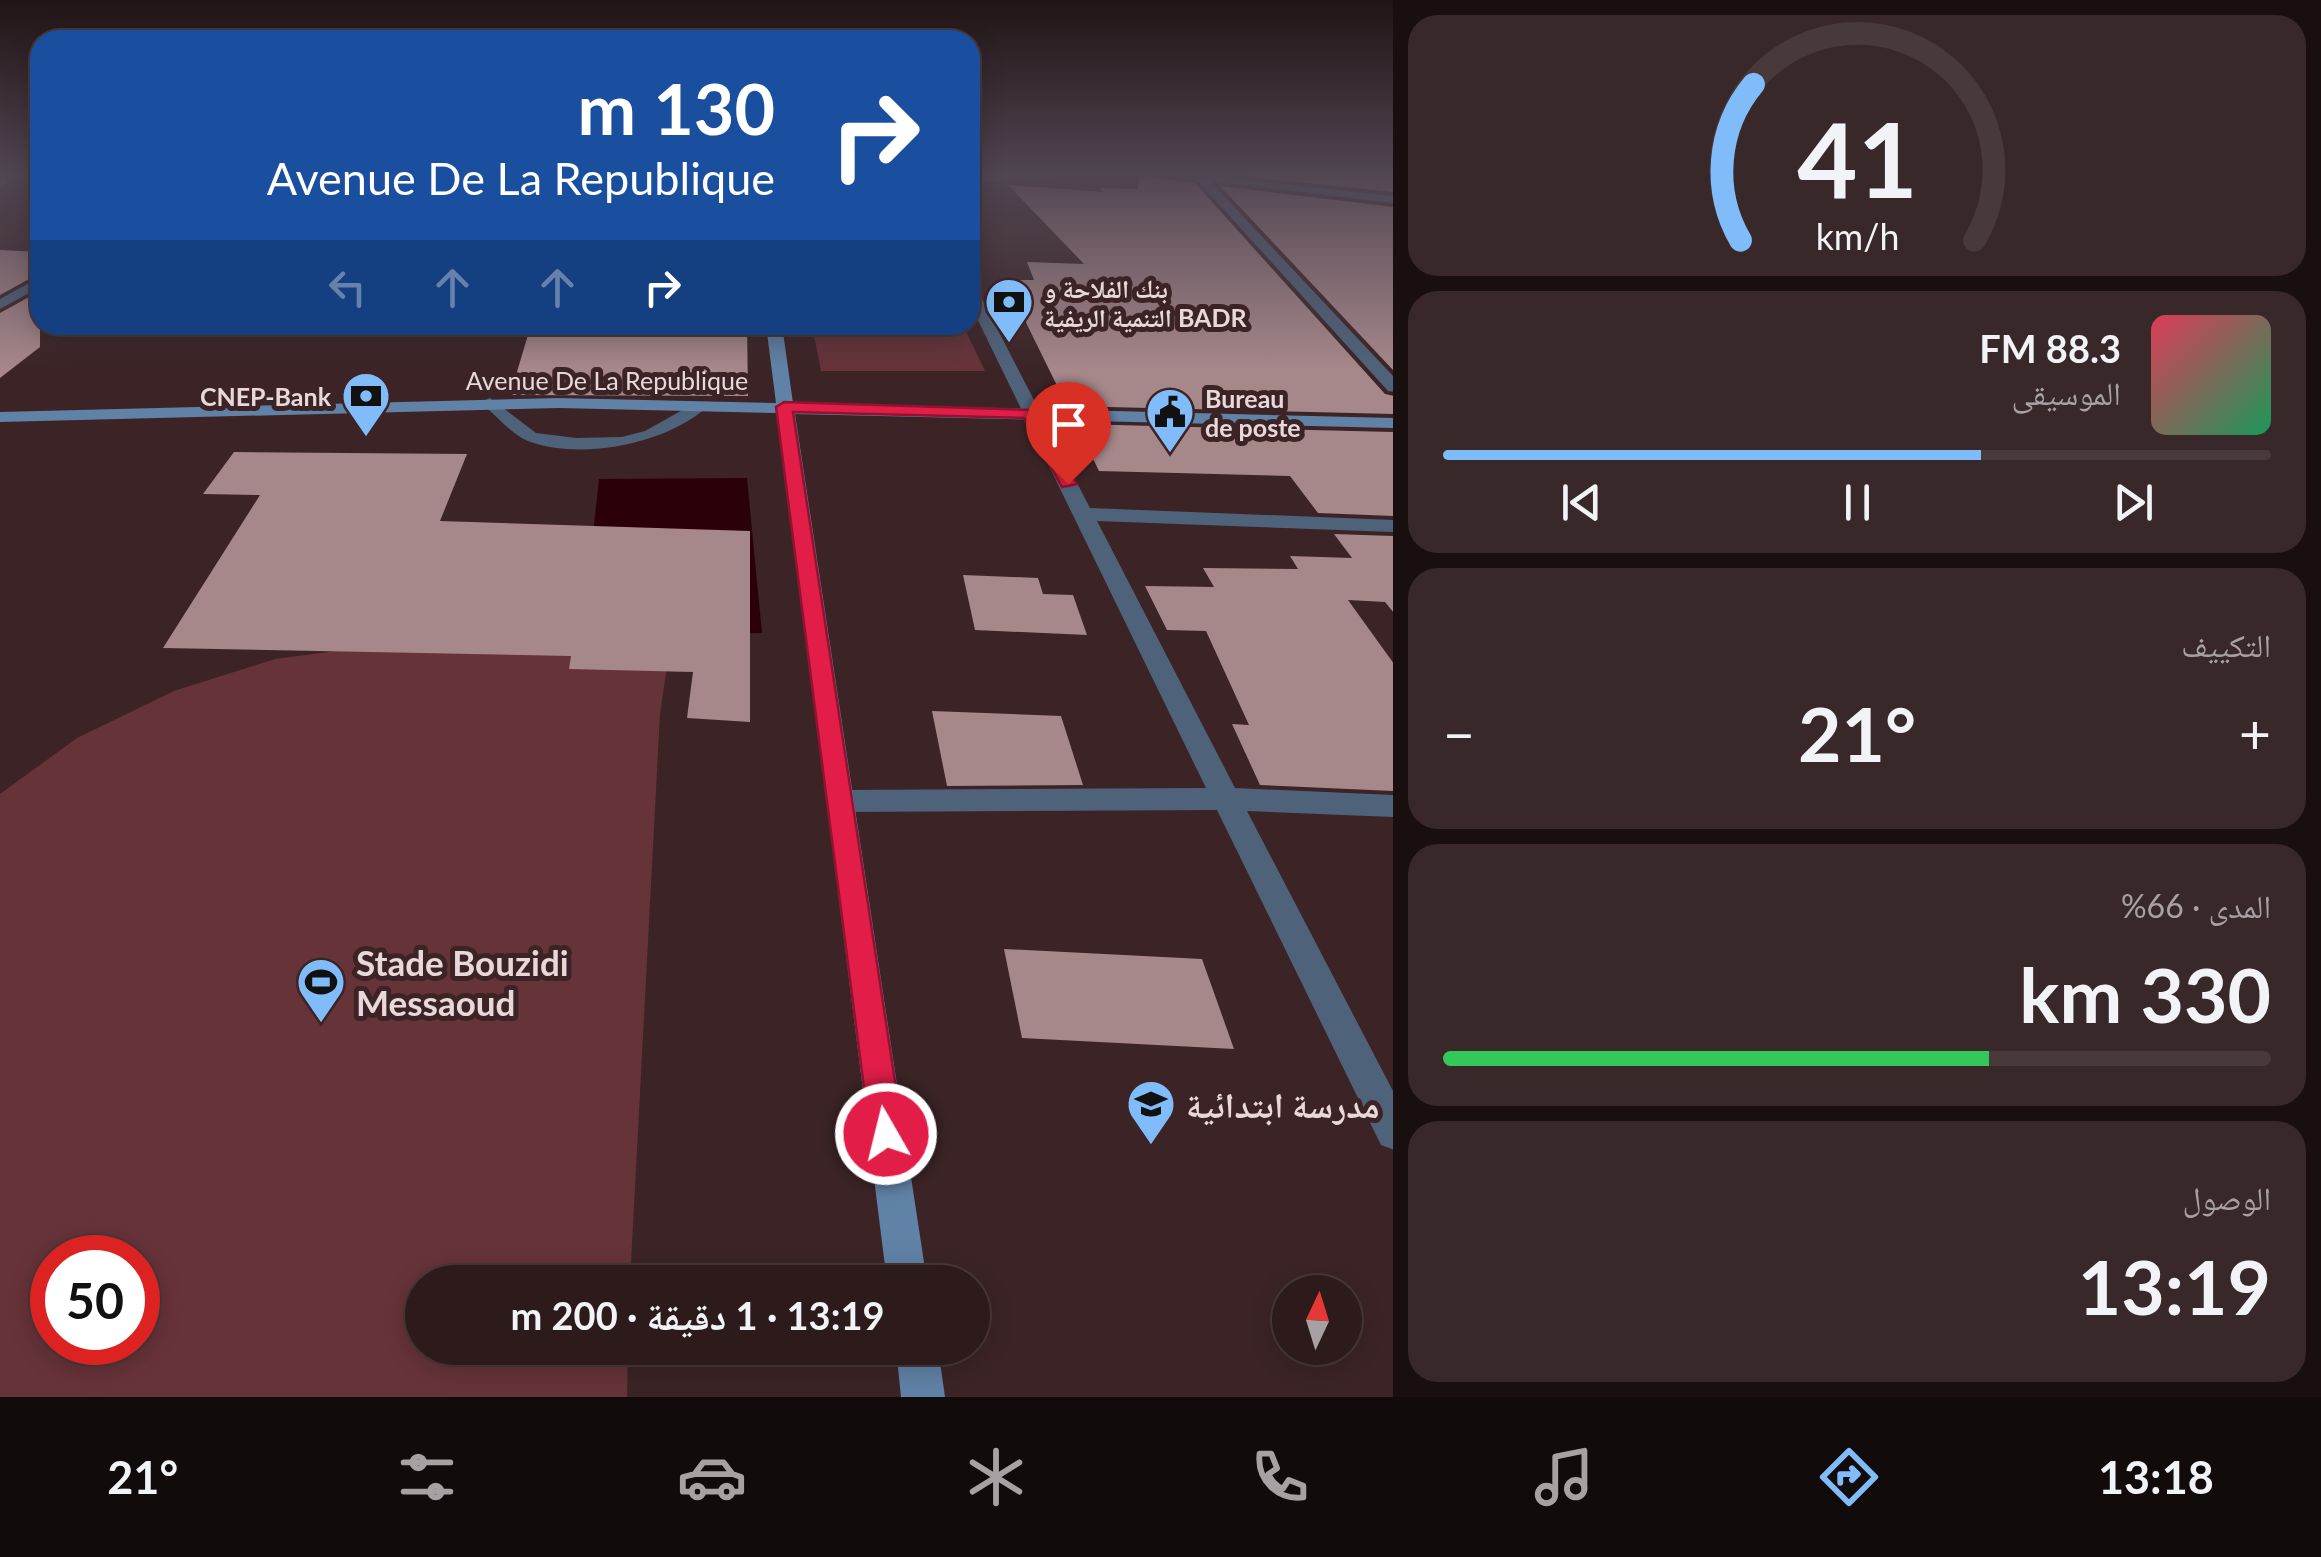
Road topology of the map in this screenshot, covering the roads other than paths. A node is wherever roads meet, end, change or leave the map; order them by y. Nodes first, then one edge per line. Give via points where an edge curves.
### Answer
1 (1263, 238) edge
2 (30, 286) edge
3 (3, 301) edge
4 (980, 310) edge
5 (775, 335) edge
6 (1393, 387) edge
7 (490, 403) junction
8 (700, 406) junction
9 (784, 407) junction
10 (1029, 414) junction
11 (1, 418) edge
12 (1393, 422) edge
13 (1084, 514) junction
14 (1393, 526) edge
15 (1224, 798) junction
16 (840, 802) junction
17 (1393, 806) edge
18 (1393, 1130) edge
19 (905, 1265) edge
20 (919, 1365) edge
21 (924, 1397) edge

1 - 6 street
2 - 3 street
4 - 10 street
5 - 9 main road
7 - 8 main road, Avenue De La Republique
7 - 8 lane via 531,437 576,443 624,442
7 - 11 main road, Avenue De La Republique
8 - 9 main road, Avenue De La Republique
9 - 10 main road, Avenue De La Republique
9 - 16 main road
10 - 12 main road, Avenue De La Republique
10 - 13 street
13 - 14 street
13 - 15 street
15 - 16 street
15 - 17 street
15 - 18 street
16 - 19 main road
20 - 21 main road

